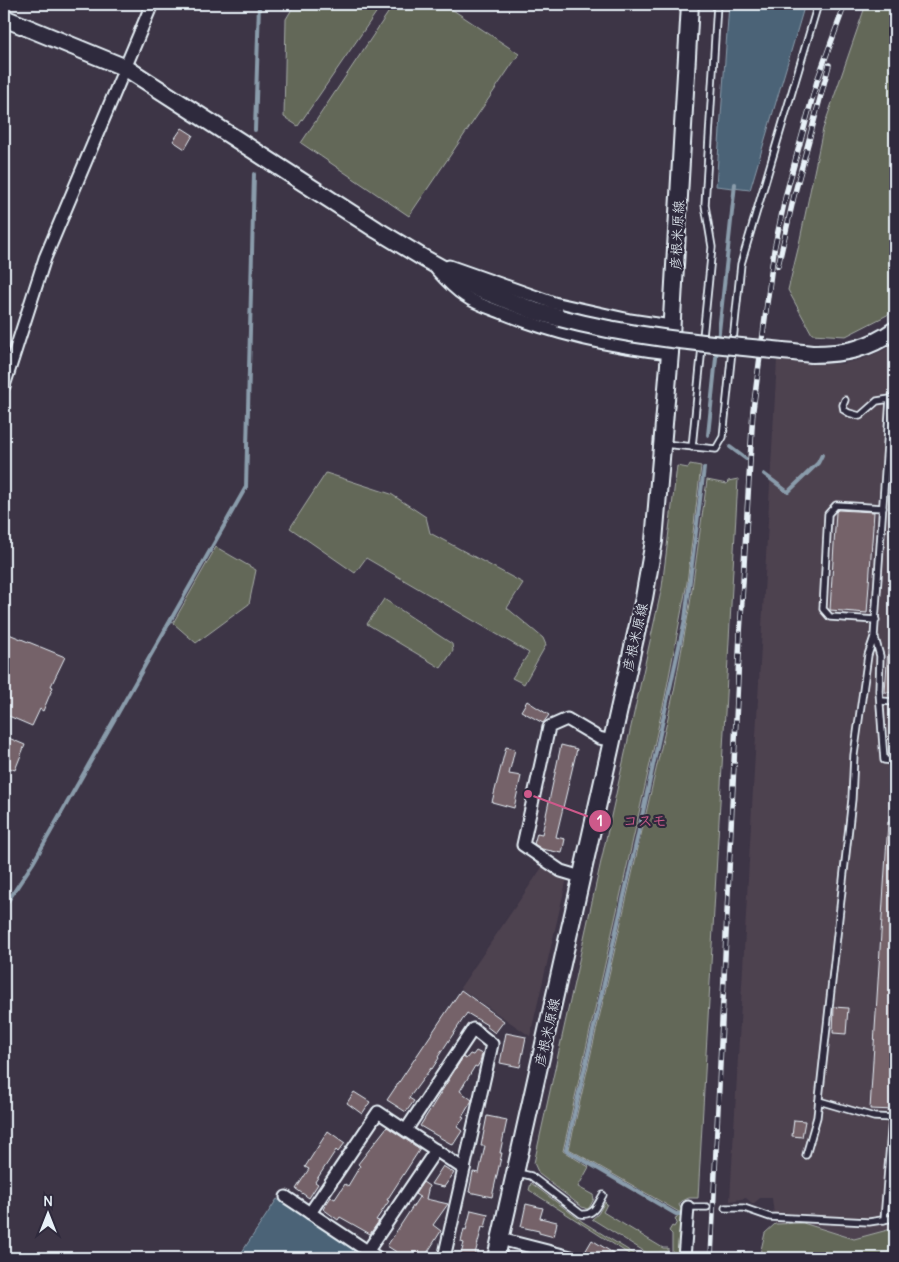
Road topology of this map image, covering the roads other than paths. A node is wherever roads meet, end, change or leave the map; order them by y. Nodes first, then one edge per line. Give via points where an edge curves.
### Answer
1 (152, 4) edge
2 (690, 4) edge
3 (717, 4) edge
4 (818, 4) edge
5 (4, 18) edge
6 (126, 68) junction
7 (425, 259) junction
8 (671, 326) junction
9 (895, 330) edge
10 (670, 354) junction
11 (4, 386) edge
12 (893, 398) edge
13 (845, 400) dead end
14 (663, 444) junction
15 (692, 447) junction
16 (883, 508) junction
17 (876, 620) junction
18 (874, 637) junction
19 (881, 701) junction
20 (895, 702) edge
21 (612, 741) junction
22 (895, 761) edge
23 (581, 877) junction
24 (819, 1101) junction
25 (893, 1118) edge
26 (406, 1130) junction
27 (436, 1150) junction
28 (806, 1155) dead end
29 (464, 1169) junction
30 (516, 1172) junction
31 (603, 1195) dead end
32 (286, 1197) dead end
33 (688, 1207) joint
34 (707, 1208) dead end
35 (725, 1208) dead end
36 (310, 1213) junction
37 (895, 1218) edge
38 (884, 1220) junction
39 (500, 1239) junction
40 (565, 1253) edge
41 (547, 1254) edge
42 (365, 1255) edge
43 (378, 1258) edge
44 (444, 1258) edge
45 (496, 1258) edge
46 (684, 1258) edge

1 - 6 street
2 - 8 main road, 彦根米原線
3 - 15 lane via 706,205 712,247
4 - 15 lane via 741,264 723,437 716,449
5 - 6 main road
6 - 7 main road
6 - 11 street via 45,258
7 - 8 street via 554,303
7 - 9 main road, bridge via 479,289 527,308 639,335 835,354 880,341
7 - 10 street via 456,290 504,314 559,333
8 - 10 main road, 彦根米原線
10 - 14 main road, 彦根米原線
12 - 13 lane via 877,401 860,416 844,410
12 - 16 lane
14 - 15 lane
14 - 21 main road, 彦根米原線 via 653,550
16 - 17 lane
16 - 17 lane via 836,505 828,514 823,609 830,617
17 - 18 lane
18 - 19 lane via 880,656
18 - 24 lane via 868,655 854,755
19 - 20 lane
19 - 22 lane via 884,760
21 - 23 main road, 彦根米原線
21 - 23 street via 598,738 567,719 549,727 523,845 561,871
23 - 30 main road, 彦根米原線
24 - 25 lane via 874,1117
24 - 28 lane
25 - 38 lane
26 - 27 street
26 - 29 street via 473,1030 492,1044
26 - 36 street via 378,1112
27 - 29 street
27 - 42 street
29 - 44 street
30 - 31 lane via 531,1176 581,1214 594,1211
30 - 39 main road, 彦根米原線
32 - 36 street
33 - 34 lane
33 - 46 street
35 - 38 lane via 744,1208 770,1217
36 - 42 street
37 - 38 lane
39 - 41 street
39 - 45 main road, 彦根米原線
40 - 41 street
42 - 43 street

